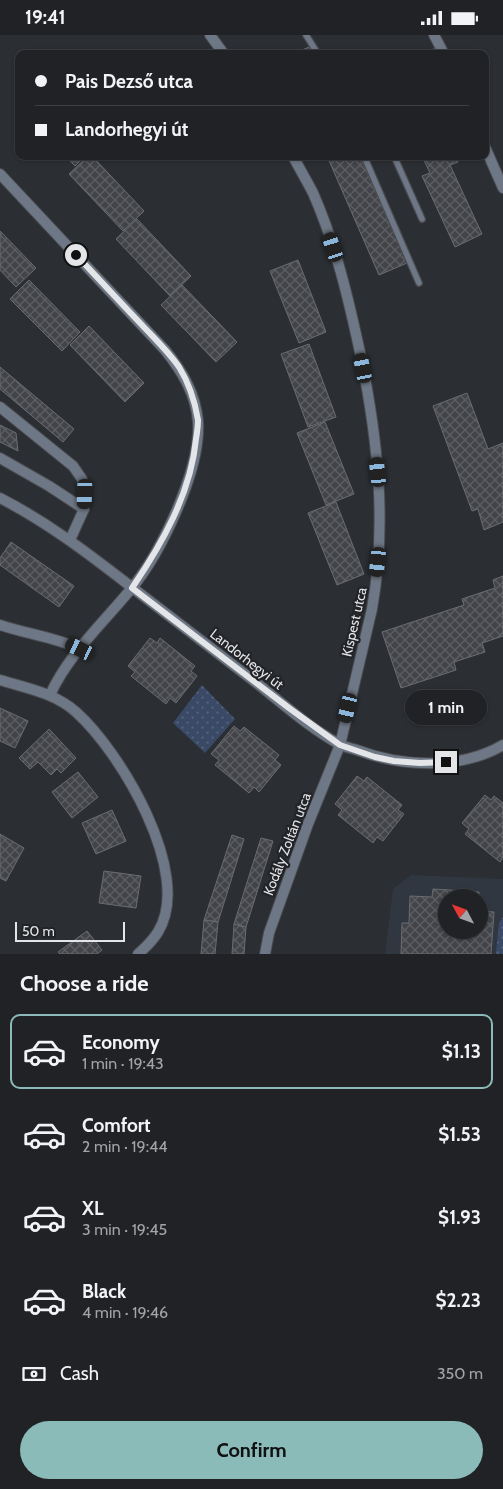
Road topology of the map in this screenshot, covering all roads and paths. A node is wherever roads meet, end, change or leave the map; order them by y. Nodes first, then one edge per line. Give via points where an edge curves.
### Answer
1 (210, 35) edge
2 (306, 35) edge
3 (434, 35) edge
4 (221, 50) edge
5 (315, 50) edge
6 (442, 50) edge
7 (489, 156) edge
8 (295, 160) edge
9 (366, 160) edge
10 (396, 160) edge
11 (0, 174) edge
12 (503, 188) edge
13 (422, 219) dead end
14 (419, 283) dead end
15 (0, 407) edge
16 (0, 458) edge
17 (0, 498) edge
18 (84, 509) junction
19 (70, 540) junction
20 (132, 588) junction
21 (0, 625) edge
22 (80, 649) junction
23 (0, 680) edge
24 (50, 695) junction
25 (340, 745) junction
26 (503, 745) edge
27 (138, 954) edge
28 (266, 954) edge

1 - 4 street
2 - 5 lane
3 - 6 street
7 - 12 street
8 - 25 street, Kispest utca via 325,224 350,303 366,384 378,472 380,531 376,587
9 - 14 lane
10 - 13 lane
11 - 20 street via 165,350 188,384 194,400 198,422 188,477 165,534
15 - 18 street via 73,466 82,479
16 - 18 street
17 - 19 street, Landorhegyi út
18 - 19 street
19 - 20 street, Landorhegyi út
20 - 22 street
20 - 25 street, Landorhegyi út
21 - 22 street
22 - 24 street
23 - 24 street
24 - 27 street via 76,711 95,731 127,776 157,838 163,857 168,900 159,931
25 - 26 street, Landorhegyi út via 375,757 420,763 469,758
25 - 28 street, Kodály Zoltán utca via 268,933

